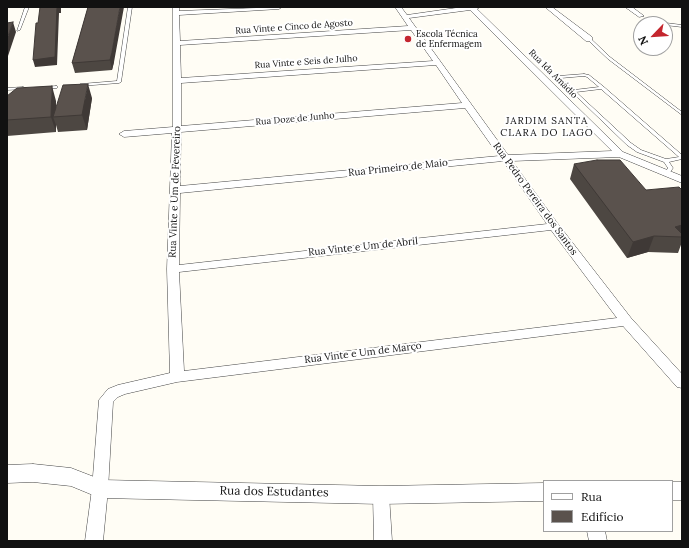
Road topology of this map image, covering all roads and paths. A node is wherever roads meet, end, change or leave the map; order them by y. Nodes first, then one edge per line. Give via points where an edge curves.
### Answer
1 (28, 7) edge
2 (130, 7) edge
3 (279, 7) edge
4 (398, 7) edge
5 (473, 7) edge
6 (548, 7) edge
7 (628, 7) edge
8 (176, 10) edge
9 (641, 16) dead end
10 (404, 17) junction
11 (413, 28) junction
12 (18, 30) dead end
13 (589, 39) joint
14 (176, 43) junction
15 (438, 63) junction
16 (176, 81) junction
17 (73, 86) edge
18 (56, 87) dead end
19 (28, 88) edge
20 (42, 88) edge
21 (603, 88) junction
22 (7, 89) edge
23 (571, 91) junction
24 (466, 104) junction
25 (682, 114) edge
26 (177, 129) junction
27 (124, 134) dead end
28 (620, 154) junction
29 (504, 158) junction
30 (682, 158) edge
31 (666, 161) junction
32 (666, 174) junction
33 (682, 180) edge
34 (175, 190) junction
35 (554, 226) junction
36 (173, 269) junction
37 (626, 321) junction
38 (177, 377) junction
39 (682, 383) edge
40 (7, 474) edge
41 (100, 488) junction
42 (543, 492) edge
43 (381, 495) junction
44 (94, 541) edge
45 (383, 541) edge

1 - 12 lane
2 - 17 lane via 119,82
3 - 8 street
4 - 10 street, Rua Pedro Pereira dos Santos
5 - 10 street
5 - 28 street, Rua Ida Amádio
6 - 13 street
7 - 9 street
8 - 14 street, Rua Vinte e Um de Fevereiro
10 - 11 street, Rua Pedro Pereira dos Santos
11 - 14 street, Rua Vinte e Cinco de Agosto
11 - 15 street, Rua Pedro Pereira dos Santos
13 - 25 lane via 609,58
14 - 16 street, Rua Vinte e Um de Fevereiro
15 - 16 street, Rua Vinte e Seis de Julho
15 - 24 street, Rua Pedro Pereira dos Santos
16 - 26 street, Rua Vinte e Um de Fevereiro
18 - 20 lane
19 - 22 lane
21 - 23 lane
21 - 23 lane via 586,75 558,77
21 - 30 lane
23 - 31 lane via 634,148
24 - 26 street, Rua Doze de Junho
24 - 29 street, Rua Pedro Pereira dos Santos
26 - 27 street, Rua Doze de Junho
26 - 34 street, Rua Vinte e Um de Fevereiro
28 - 29 street, Rua Primeiro de Maio
28 - 32 street
29 - 34 street, Rua Primeiro de Maio
29 - 35 street, Rua Pedro Pereira dos Santos
30 - 31 lane
31 - 32 lane via 671,168
32 - 33 street
34 - 36 street, Rua Vinte e Um de Fevereiro
35 - 36 street, Rua Vinte e Um de Abril
35 - 37 street, Rua Pedro Pereira dos Santos
36 - 38 street, Rua Vinte e Um de Fevereiro
37 - 38 street, Rua Vinte e Um de Março
37 - 39 street, Rua Pedro Pereira dos Santos
38 - 41 street, Rua Vinte e Um de Março via 123,389 106,400
40 - 41 street, Rua dos Estudantes via 70,477
41 - 43 street, Rua dos Estudantes
41 - 44 street
42 - 43 street, Rua dos Estudantes
43 - 45 street

